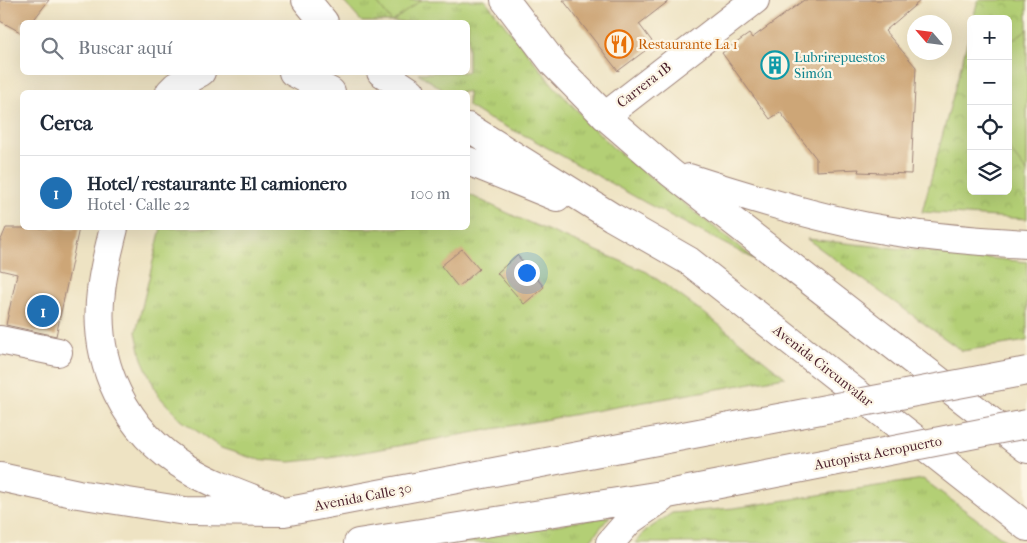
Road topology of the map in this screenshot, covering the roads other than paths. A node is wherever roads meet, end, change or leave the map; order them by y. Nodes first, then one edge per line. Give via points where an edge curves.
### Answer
1 (306, 0) edge
2 (505, 0) edge
3 (755, 0) edge
4 (322, 20) edge
5 (196, 75) edge
6 (299, 75) edge
7 (386, 75) edge
8 (172, 90) edge
9 (327, 90) edge
10 (409, 90) edge
11 (605, 116) junction
12 (470, 128) edge
13 (470, 162) edge
14 (671, 173) junction
15 (612, 217) junction
16 (114, 230) edge
17 (1027, 244) edge
18 (0, 340) edge
19 (58, 352) dead end
20 (1027, 372) edge
21 (1027, 424) edge
22 (1027, 449) edge
23 (0, 477) edge
24 (668, 494) junction
25 (284, 512) junction
26 (1027, 527) edge
27 (358, 543) edge
28 (610, 543) edge

1 - 4 main road
2 - 11 main road via 554,64
3 - 11 main road, Carrera 1B
5 - 8 main road
6 - 9 main road
7 - 10 main road
11 - 14 main road
12 - 15 main road
13 - 15 main road
14 - 17 main road via 775,206 868,227 964,240
14 - 22 main road
15 - 26 main road, Avenida Circunvalar via 689,260
16 - 25 main road via 100,292 100,338 104,362 121,401 152,442 187,469
18 - 19 main road
20 - 25 main road, Avenida Calle 30, bridge
21 - 24 main road, Autopista Aeropuerto, bridge
23 - 25 main road, Avenida Calle 30 via 78,494 185,511
24 - 27 main road
24 - 28 main road via 629,521

